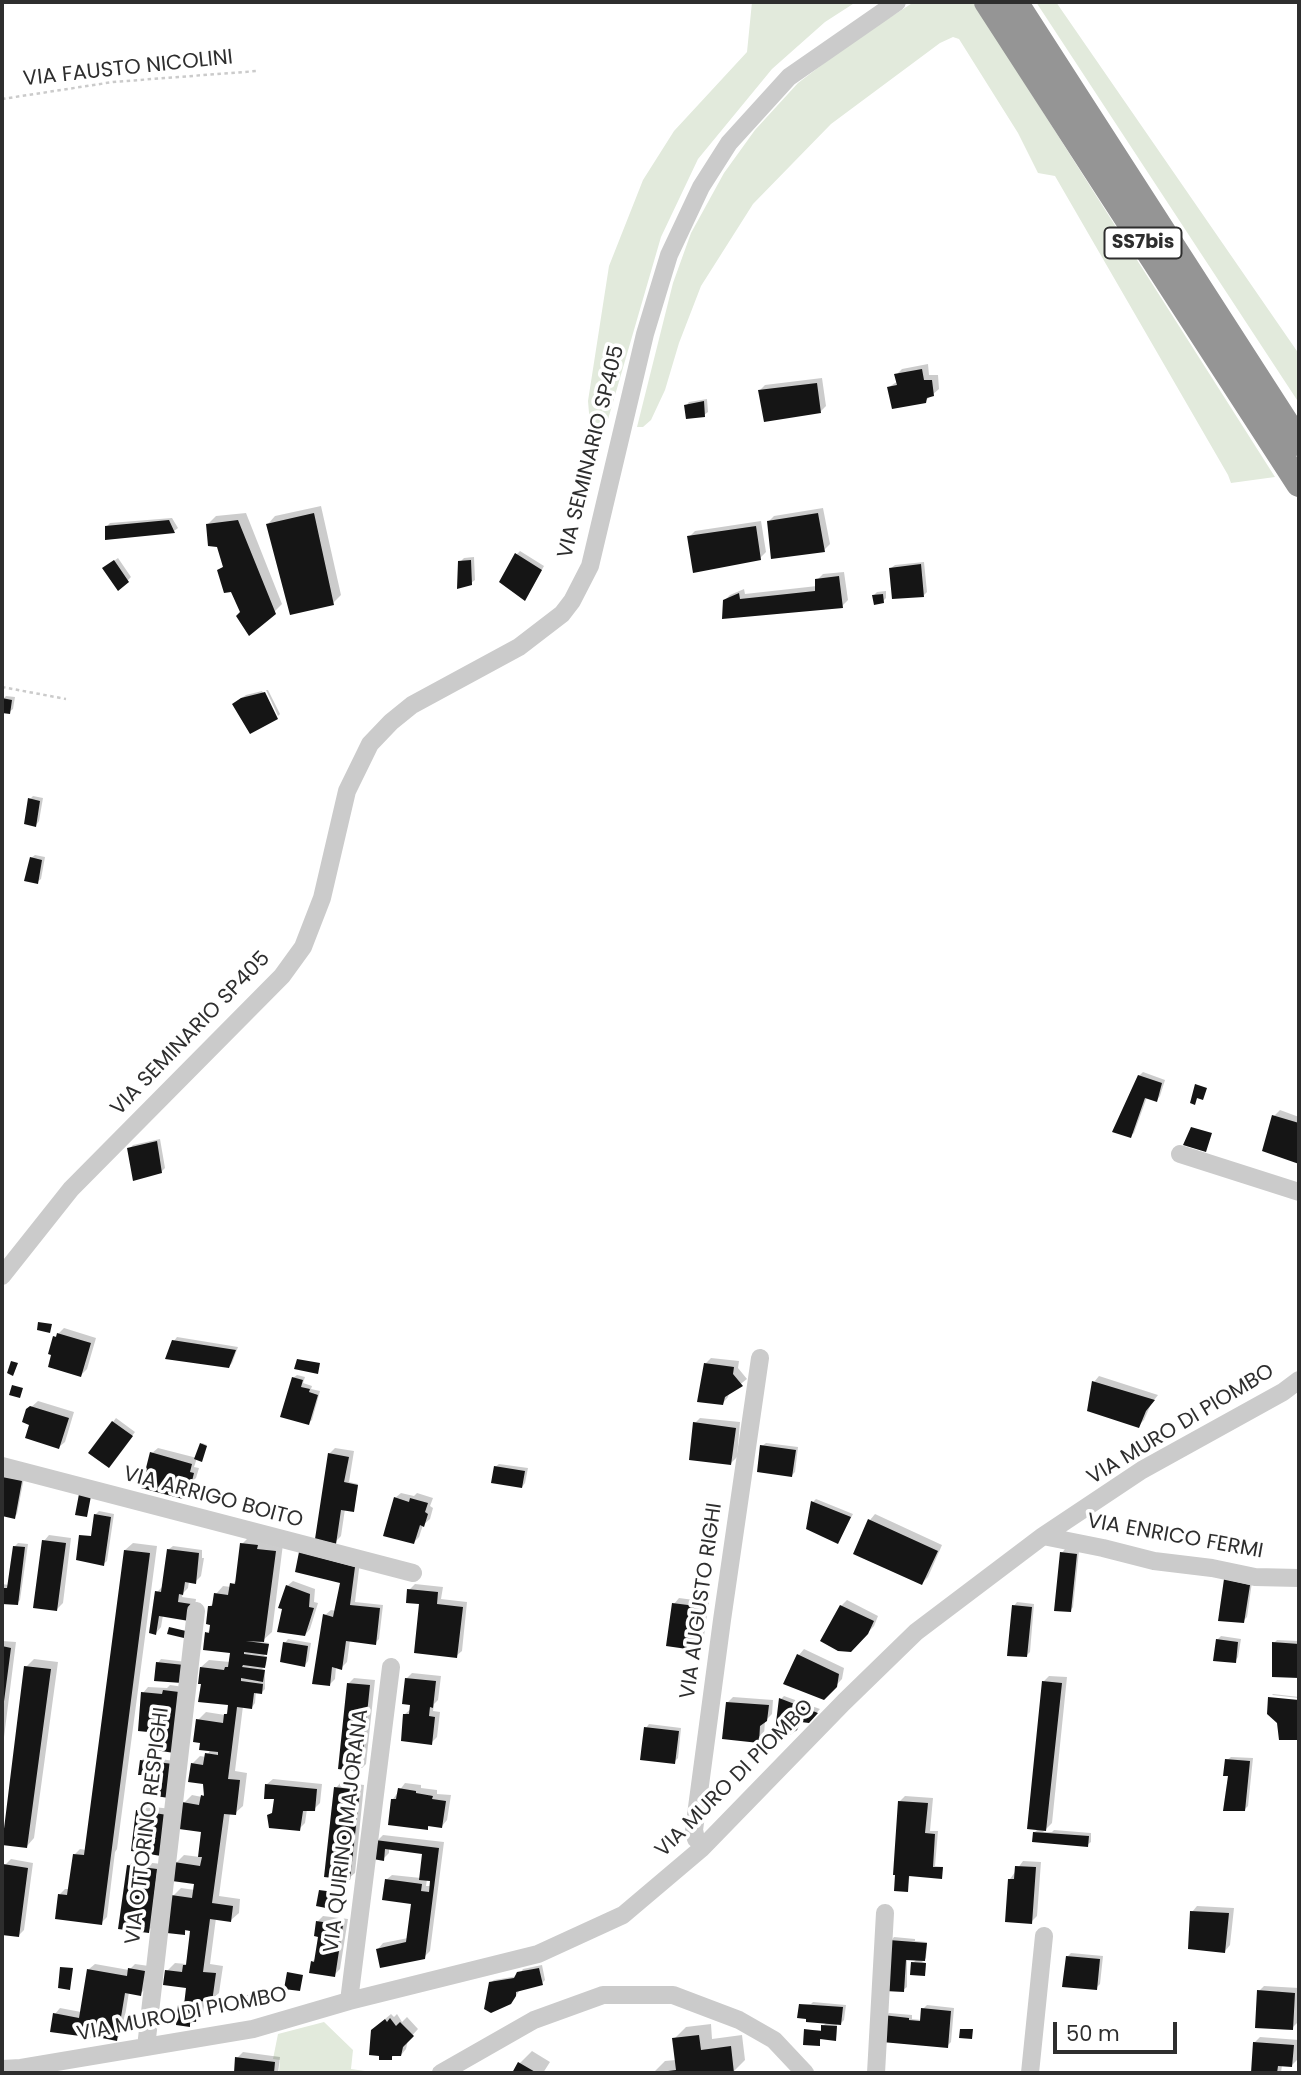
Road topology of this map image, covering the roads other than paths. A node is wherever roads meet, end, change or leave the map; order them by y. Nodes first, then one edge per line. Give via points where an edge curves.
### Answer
1 (897, 2) edge
2 (987, 2) edge
3 (1015, 2) edge
4 (1299, 443) edge
5 (1299, 484) edge
6 (1180, 1154) dead end
7 (1299, 1192) edge
8 (2, 1276) edge
9 (760, 1358) dead end
10 (1299, 1380) edge
11 (2, 1466) edge
12 (1043, 1536) junction
13 (412, 1573) dead end
14 (1299, 1578) edge
15 (196, 1611) dead end
16 (391, 1667) dead end
17 (705, 1845) junction
18 (885, 1913) dead end
19 (1044, 1936) dead end
20 (349, 2001) junction
21 (146, 2047) junction
22 (2, 2069) edge
23 (22, 2071) edge
24 (441, 2073) edge
25 (805, 2073) edge
26 (876, 2073) edge
27 (1031, 2073) edge

1 - 8 street, VIA SEMINARIO SP405 via 789,77 729,143 701,187 669,254 645,334 590,566 572,601 519,647 412,705 370,744 347,791 322,898 303,947 282,976 71,1189
2 - 5 highway, SS7bis
3 - 4 highway, SS7bis
6 - 7 street
9 - 17 street, VIA AUGUSTO RIGHI via 694,1830 696,1839
10 - 12 street, VIA MURO DI PIOMBO via 1142,1470
11 - 13 street, VIA ARRIGO BOITO
12 - 14 street, VIA ENRICO FERMI via 1154,1561 1255,1577
12 - 17 street, VIA MURO DI PIOMBO via 915,1632
15 - 21 street, VIA OTTORINO RESPIGHI
16 - 20 street, VIA QUIRINO MAJORANA
17 - 20 street, VIA MURO DI PIOMBO via 622,1914 538,1954
18 - 26 street
19 - 27 street
20 - 21 street, VIA MURO DI PIOMBO via 253,2029
21 - 23 street, VIA MURO DI PIOMBO
22 - 23 street, VIA MURO DI PIOMBO
24 - 25 street via 534,2020 603,1995 673,1995 738,2020 774,2040

